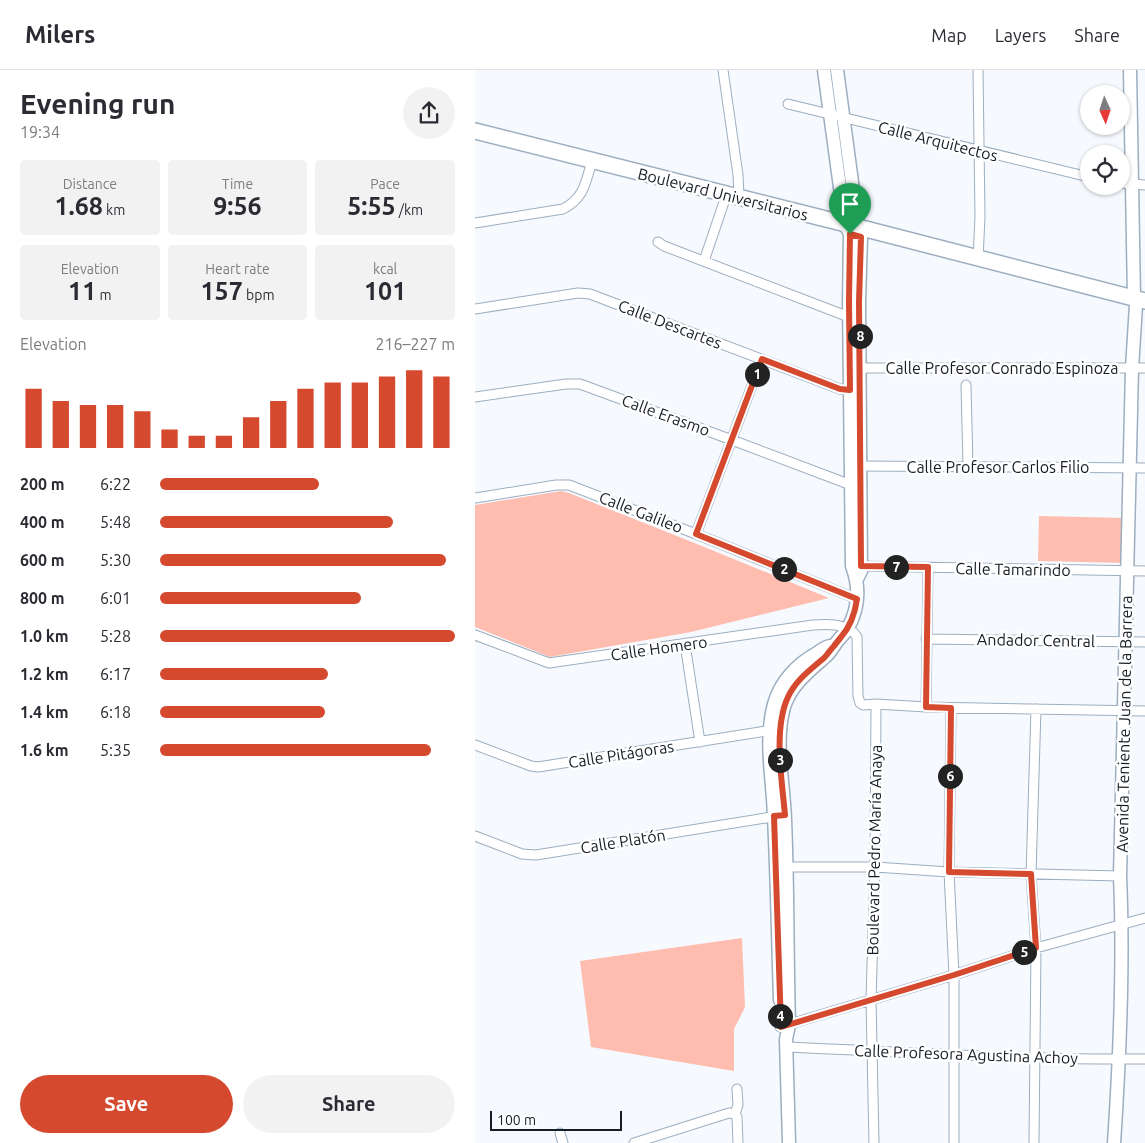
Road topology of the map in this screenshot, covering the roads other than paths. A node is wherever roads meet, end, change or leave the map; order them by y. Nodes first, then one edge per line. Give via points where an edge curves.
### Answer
1 (723, 70) edge
2 (824, 70) edge
3 (837, 70) edge
4 (978, 70) edge
5 (1130, 70) edge
6 (788, 104) dead end
7 (830, 114) junction
8 (843, 117) junction
9 (475, 131) edge
10 (475, 139) edge
11 (979, 151) junction
12 (590, 168) junction
13 (1080, 175) edge
14 (1133, 184) edge
15 (739, 198) junction
16 (724, 202) junction
17 (475, 223) edge
18 (854, 230) junction
19 (658, 242) dead end
20 (978, 259) junction
21 (704, 261) junction
22 (1140, 303) edge
23 (475, 309) edge
24 (849, 317) junction
25 (762, 359) junction
26 (860, 368) junction
27 (1139, 368) edge
28 (967, 385) dead end
29 (855, 391) junction
30 (475, 397) edge
31 (732, 440) junction
32 (855, 466) junction
33 (967, 466) junction
34 (1130, 468) junction
35 (1145, 468) edge
36 (851, 486) junction
37 (475, 498) edge
38 (696, 534) junction
39 (856, 566) junction
40 (928, 567) junction
41 (1127, 571) junction
42 (1145, 571) edge
43 (857, 599) junction
44 (848, 628) junction
45 (475, 635) edge
46 (926, 638) junction
47 (1126, 642) junction
48 (1145, 642) edge
49 (685, 644) junction
50 (877, 704) junction
51 (926, 707) junction
52 (951, 708) junction
53 (1036, 709) junction
54 (1124, 710) junction
55 (1145, 711) edge
56 (775, 730) junction
57 (700, 742) junction
58 (475, 745) edge
59 (780, 816) junction
60 (475, 836) edge
61 (875, 866) junction
62 (781, 867) junction
63 (949, 872) junction
64 (1031, 874) junction
65 (1120, 876) junction
66 (1145, 918) edge
67 (1122, 924) junction
68 (1036, 948) junction
69 (954, 975) junction
70 (871, 1000) junction
71 (785, 1034) junction
72 (872, 1050) junction
73 (954, 1055) junction
74 (1035, 1058) junction
75 (1119, 1059) junction
76 (1145, 1059) edge
77 (737, 1089) dead end
78 (735, 1114) junction
79 (560, 1133) dead end
80 (563, 1143) edge
81 (634, 1143) edge
82 (738, 1143) edge
83 (789, 1143) edge
84 (874, 1143) edge
85 (954, 1143) edge
86 (1034, 1143) edge
87 (1114, 1143) edge

1 - 15 street
2 - 7 street
3 - 8 street
4 - 11 street
5 - 14 street, Avenida Teniente Juan de la Barrera
6 - 7 street, Calle Arquitectos
7 - 8 street, Calle Arquitectos
7 - 18 street
8 - 11 street, Calle Arquitectos
8 - 18 street
9 - 15 main road, Boulevard Universitarios
10 - 12 main road, Boulevard Universitarios
11 - 13 street, Calle Arquitectos
11 - 20 street
12 - 16 main road, Boulevard Universitarios
12 - 17 street via 580,195 563,209
14 - 22 street, Avenida Teniente Juan de la Barrera
15 - 18 main road, Boulevard Universitarios
16 - 18 main road, Boulevard Universitarios
16 - 21 street
18 - 20 main road, Boulevard Universitarios
18 - 22 main road, Boulevard Universitarios via 1054,286
18 - 24 street
18 - 26 street
19 - 21 street
20 - 22 main road, Boulevard Universitarios
21 - 24 street
22 - 27 street, Avenida Teniente Juan de la Barrera
23 - 25 street, Calle Descartes via 586,293
24 - 29 street
25 - 29 street, Calle Descartes via 840,389
25 - 31 street
26 - 27 street, Calle Profesor Conrado Espinoza
26 - 29 street
27 - 34 street, Avenida Teniente Juan de la Barrera
28 - 33 street
29 - 32 street
30 - 31 street, Calle Erasmo via 580,384
31 - 36 street, Calle Erasmo
31 - 38 street
32 - 33 street, Calle Profesor Carlos Filio
32 - 36 street
32 - 39 street
33 - 34 street, Calle Profesor Carlos Filio
34 - 35 street, Calle Profesor Carlos Filio
34 - 41 street, Avenida Teniente Juan de la Barrera
36 - 39 street
37 - 38 street, Calle Galileo via 569,485
38 - 43 street, Calle Galileo
39 - 40 street, Calle Tamarindo
39 - 43 street
40 - 41 street, Calle Tamarindo
40 - 46 street
41 - 42 street, Calle Tamarindo
41 - 47 street, Avenida Teniente Juan de la Barrera
43 - 44 street
44 - 49 street, Calle Homero via 813,625
44 - 50 street via 857,637 858,699 863,705
44 - 56 street via 833,646 807,658 787,678 775,702
45 - 49 street, Calle Homero via 549,663
46 - 47 street, Andador Central
46 - 51 street
47 - 48 street, Andador Central
47 - 54 street, Avenida Teniente Juan de la Barrera
49 - 57 street
50 - 51 street
50 - 61 street, Boulevard Pedro María Anaya
51 - 52 street
52 - 53 street
52 - 63 street
53 - 54 street
53 - 64 street
54 - 55 street
54 - 65 street, Avenida Teniente Juan de la Barrera
56 - 57 street, Calle Pitágoras
56 - 59 street via 769,755
57 - 58 street, Calle Pitágoras via 538,766
59 - 60 street, Calle Platón via 536,855 522,854
59 - 62 street
61 - 62 street
61 - 63 street
61 - 70 street, Boulevard Pedro María Anaya
62 - 71 street
63 - 64 street
63 - 69 street
64 - 65 street
64 - 68 street
65 - 67 street, Avenida Teniente Juan de la Barrera
66 - 67 street
67 - 68 street
67 - 75 street, Avenida Teniente Juan de la Barrera
68 - 69 street
68 - 74 street
69 - 70 street
69 - 73 street
70 - 71 street
70 - 72 street, Boulevard Pedro María Anaya
71 - 72 street, Calle Profesora Agustina Achoy
71 - 83 street
72 - 73 street, Calle Profesora Agustina Achoy
72 - 84 street, Boulevard Pedro María Anaya
73 - 74 street, Calle Profesora Agustina Achoy
73 - 85 street
74 - 75 street, Calle Profesora Agustina Achoy
74 - 86 street
75 - 76 street, Calle Profesora Agustina Achoy
75 - 87 street, Avenida Teniente Juan de la Barrera
77 - 78 street
78 - 81 street via 729,1113
78 - 82 street
79 - 80 street

